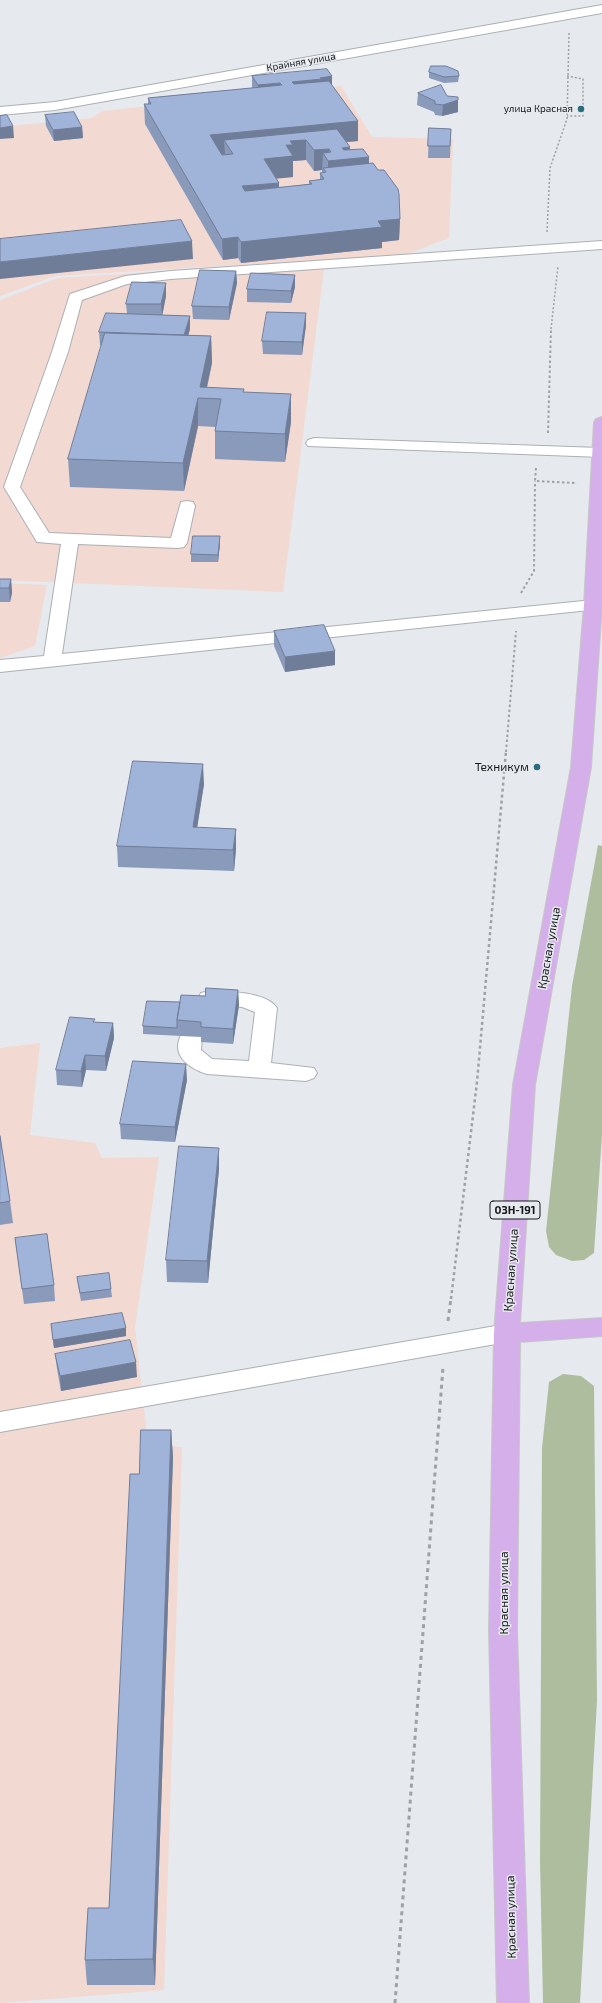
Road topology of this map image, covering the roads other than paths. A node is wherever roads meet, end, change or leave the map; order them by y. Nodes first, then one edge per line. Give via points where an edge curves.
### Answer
1 (602, 9) edge
2 (0, 111) edge
3 (602, 245) edge
4 (601, 438) edge
5 (314, 443) dead end
6 (187, 506) dead end
7 (70, 539) junction
8 (593, 605) junction
9 (52, 661) junction
10 (0, 666) edge
11 (194, 1011) edge
12 (191, 1036) dead end
13 (259, 1070) junction
14 (306, 1073) dead end
15 (602, 1327) edge
16 (507, 1333) junction
17 (0, 1422) edge
18 (513, 2003) edge

1 - 2 street, Крайняя улица via 55,106
3 - 7 street via 171,275 125,280 75,297 60,352 12,487 43,538
4 - 5 street via 536,451
4 - 8 main road, Красная улица / 03Н-191
6 - 7 street via 178,543
7 - 9 street
8 - 9 street
8 - 16 main road, Красная улица / 03Н-191 via 581,767 524,1085
9 - 10 street
11 - 13 street via 195,1006 207,998 245,1000 266,1008
12 - 13 street via 189,1053 207,1066
13 - 14 street
15 - 16 main road
16 - 17 street
16 - 18 main road, Красная улица / 03Н-191 via 503,1630

